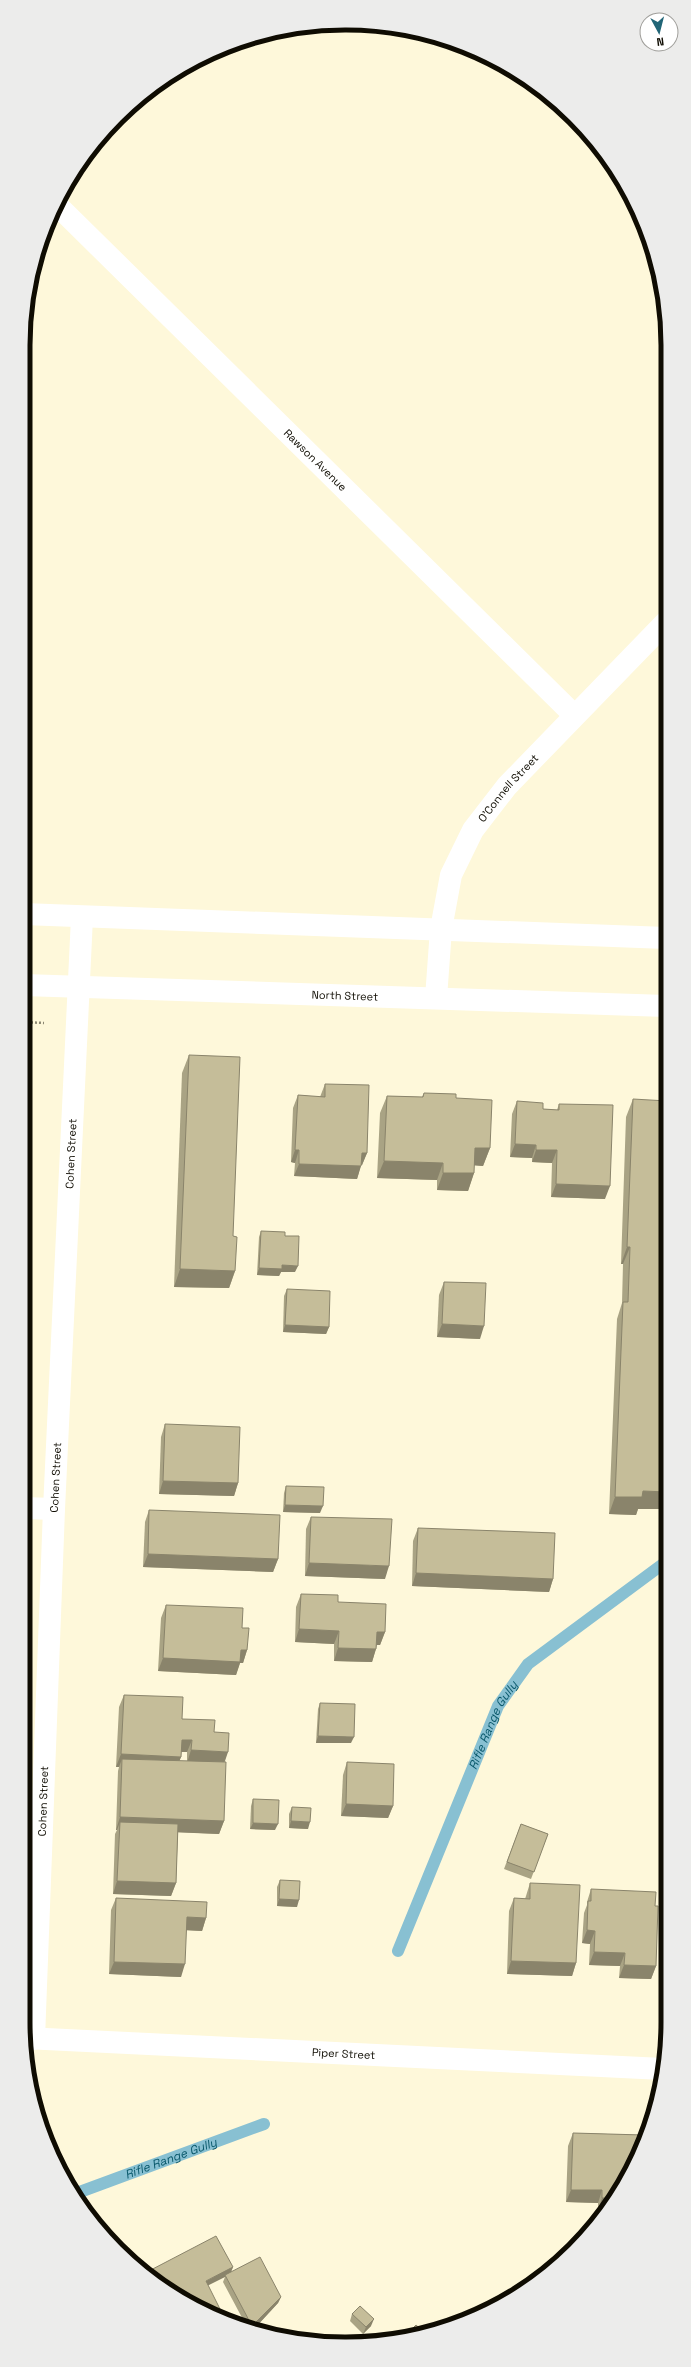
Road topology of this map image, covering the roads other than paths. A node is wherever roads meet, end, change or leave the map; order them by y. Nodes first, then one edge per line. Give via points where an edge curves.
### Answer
1 (61, 209) edge
2 (661, 627) edge
3 (574, 715) junction
4 (30, 914) edge
5 (82, 917) junction
6 (441, 929) junction
7 (661, 938) edge
8 (30, 985) edge
9 (80, 988) junction
10 (436, 998) junction
11 (661, 1006) edge
12 (30, 1508) edge
13 (54, 1509) junction
14 (30, 2030) edge
15 (30, 2039) edge
16 (657, 2069) edge

1 - 3 street, Rawson Avenue
2 - 3 street, O'Connell Street
3 - 6 street, O'Connell Street via 507,786 473,830 451,875
4 - 5 street
5 - 6 street
5 - 9 street, Cohen Street
6 - 7 street
6 - 10 street, O'Connell Street
8 - 9 street, North Street
9 - 10 street, North Street
9 - 13 street, Cohen Street
10 - 11 street, North Street
12 - 13 street
13 - 14 street, Cohen Street
15 - 16 street, Piper Street

